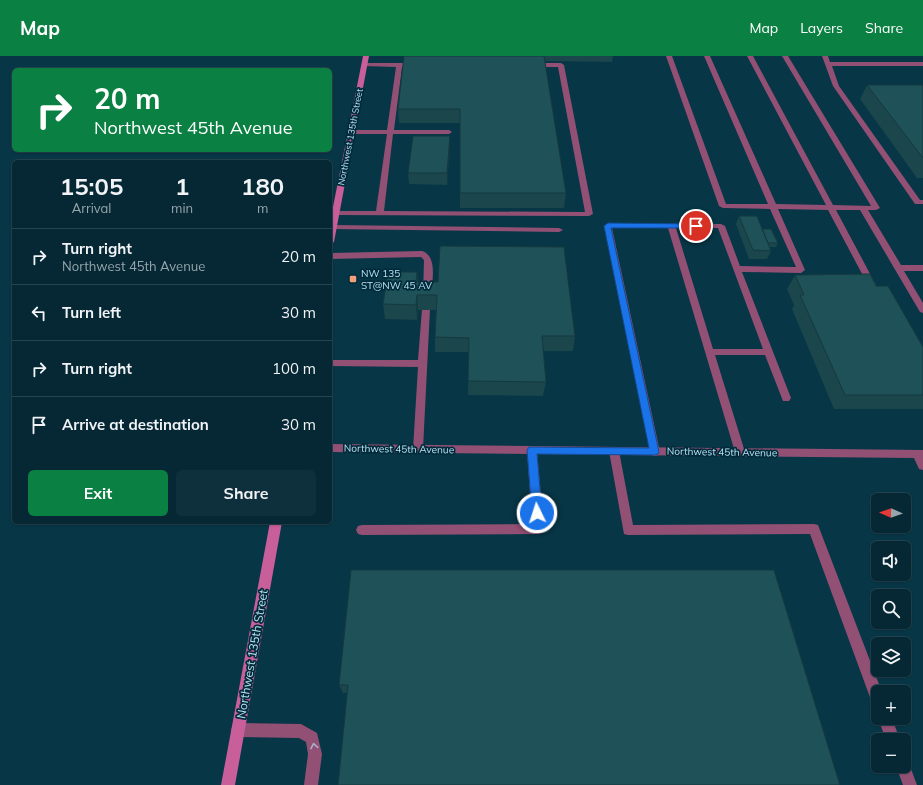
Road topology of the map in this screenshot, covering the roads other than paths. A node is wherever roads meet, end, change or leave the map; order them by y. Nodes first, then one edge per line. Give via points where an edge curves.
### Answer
1 (366, 56) edge
2 (669, 56) edge
3 (707, 56) edge
4 (750, 56) edge
5 (785, 56) edge
6 (825, 56) edge
7 (829, 64) junction
8 (923, 64) edge
9 (364, 65) junction
10 (399, 65) junction
11 (422, 65) edge
12 (522, 65) edge
13 (352, 132) junction
14 (391, 132) junction
15 (449, 132) dead end
16 (923, 202) edge
17 (773, 207) junction
18 (830, 208) junction
19 (862, 208) junction
20 (336, 213) junction
21 (380, 213) junction
22 (671, 226) junction
23 (333, 227) junction
24 (559, 230) dead end
25 (332, 232) edge
26 (332, 256) edge
27 (898, 268) junction
28 (923, 268) edge
29 (737, 269) junction
30 (875, 290) edge
31 (427, 297) edge
32 (426, 310) edge
33 (923, 310) edge
34 (709, 352) junction
35 (768, 352) junction
36 (332, 363) edge
37 (423, 364) junction
38 (786, 398) dead end
39 (332, 448) edge
40 (418, 449) junction
41 (532, 450) junction
42 (614, 451) junction
43 (655, 452) junction
44 (740, 452) junction
45 (920, 454) edge
46 (923, 466) edge
47 (276, 524) edge
48 (362, 530) dead end
49 (872, 685) edge
50 (238, 730) junction
51 (905, 773) edge
52 (228, 785) edge
53 (312, 785) edge
54 (910, 785) edge

1 - 9 main road, Northwest 135th Street
2 - 17 street via 723,206
3 - 17 street
4 - 18 street
5 - 19 street via 876,208
6 - 7 street
7 - 8 street
7 - 16 street via 836,86 918,202
9 - 10 street
9 - 13 main road, Northwest 135th Street
10 - 11 street
10 - 14 street
12 - 21 street via 561,65 589,214
13 - 14 street
13 - 20 main road, Northwest 135th Street
14 - 15 street
14 - 21 street
17 - 18 street
17 - 29 street via 800,270
18 - 19 street
18 - 30 street
19 - 27 street
20 - 21 street
20 - 23 main road, Northwest 135th Street
22 - 29 street via 721,226
22 - 34 street
22 - 43 street via 608,226
23 - 24 street
23 - 25 main road, Northwest 135th Street
26 - 31 street via 422,254 428,260
27 - 28 street
27 - 33 street
29 - 35 street
32 - 37 street
34 - 35 street
34 - 44 street
35 - 38 street
36 - 37 street
37 - 40 street
39 - 40 street, Northwest 45th Avenue
40 - 41 street, Northwest 45th Avenue
41 - 42 street, Northwest 45th Avenue
41 - 48 street via 538,529
42 - 43 street, Northwest 45th Avenue
42 - 49 street via 628,530 814,529
43 - 44 street, Northwest 45th Avenue
44 - 45 street, Northwest 45th Avenue
45 - 46 street
47 - 50 main road, Northwest 135th Street
50 - 52 main road, Northwest 135th Street
53 -> 50 street via 316,754 312,738 301,731
51 - 54 street

